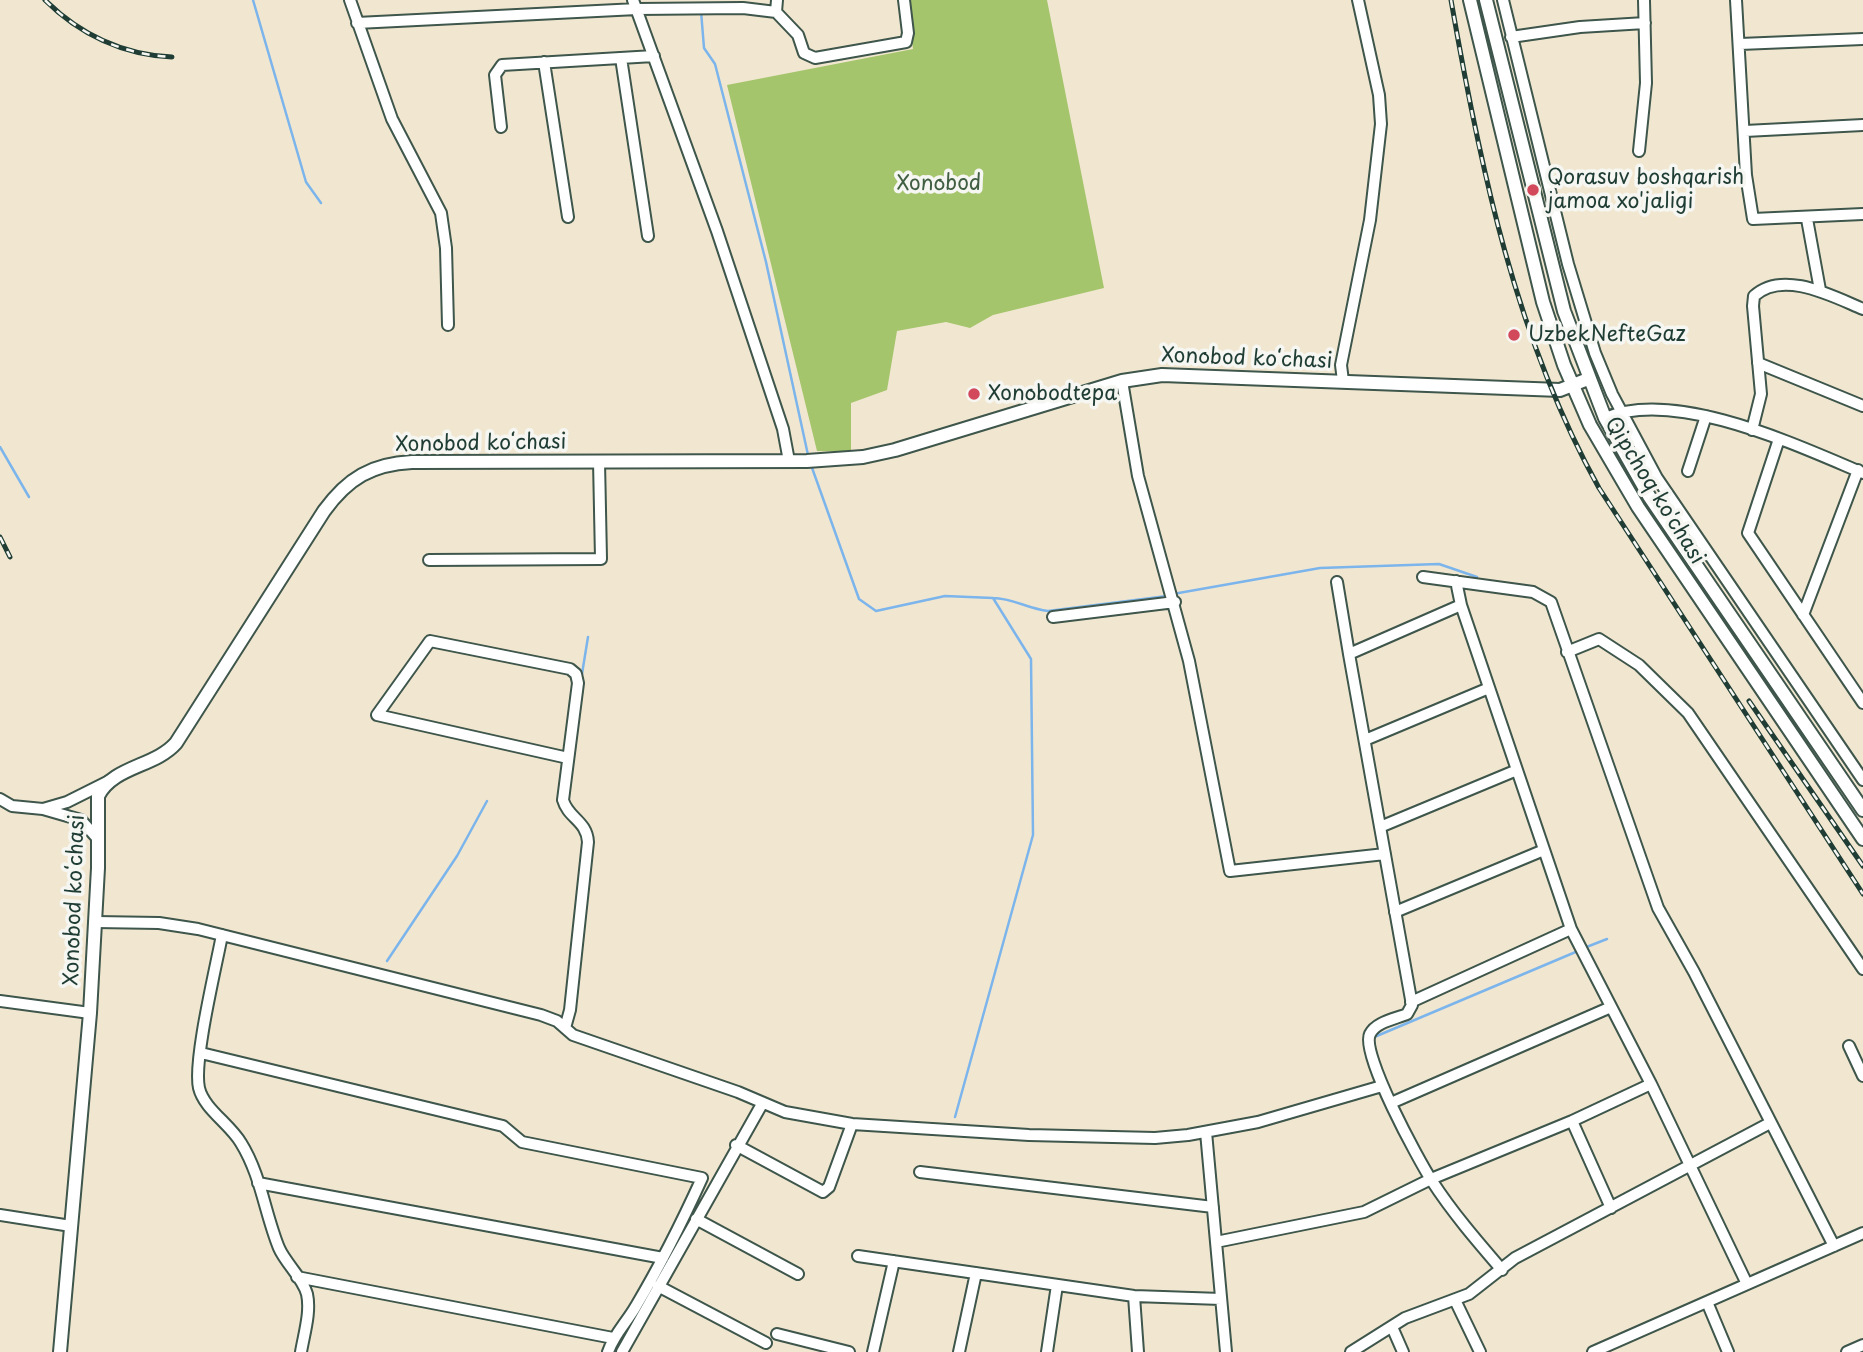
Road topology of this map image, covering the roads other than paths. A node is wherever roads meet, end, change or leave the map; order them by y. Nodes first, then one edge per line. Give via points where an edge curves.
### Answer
1 (350, 0) edge
2 (777, 0) edge
3 (904, 0) edge
4 (1358, 0) edge
5 (1470, 0) edge
6 (1486, 0) edge
7 (1503, 0) edge
8 (1644, 0) edge
9 (1737, 0) edge
10 (635, 4) edge
11 (776, 12) junction
12 (357, 23) junction
13 (1645, 23) junction
14 (1511, 37) junction
15 (1863, 39) edge
16 (1740, 44) junction
17 (654, 56) junction
18 (621, 58) junction
19 (544, 62) junction
20 (1863, 125) edge
21 (500, 127) dead end
22 (1745, 131) junction
23 (1639, 151) dead end
24 (1863, 214) edge
25 (568, 217) dead end
26 (1807, 219) junction
27 (648, 236) dead end
28 (1820, 290) junction
29 (1863, 309) edge
30 (448, 326) dead end
31 (1758, 363) junction
32 (1588, 379) junction
33 (1343, 381) junction
34 (1122, 382) junction
35 (1573, 385) junction
36 (1863, 406) edge
37 (1621, 412) junction
38 (1706, 416) junction
39 (1605, 418) junction
40 (1590, 425) junction
41 (1752, 430) junction
42 (1779, 439) junction
43 (598, 461) junction
44 (789, 461) junction
45 (1688, 471) dead end
46 (1860, 472) edge
47 (429, 560) dead end
48 (1423, 577) dead end
49 (1337, 582) dead end
50 (1456, 582) junction
51 (1175, 602) junction
52 (1461, 605) junction
53 (1803, 615) junction
54 (1052, 617) dead end
55 (1567, 652) junction
56 (1349, 653) junction
57 (1489, 688) junction
58 (1863, 703) edge
59 (1365, 740) junction
60 (568, 758) junction
61 (1517, 770) junction
62 (114, 778) junction
63 (1863, 780) edge
64 (0, 799) edge
65 (43, 809) junction
66 (1863, 810) edge
67 (1380, 827) junction
68 (97, 838) junction
69 (1863, 839) edge
70 (1544, 850) junction
71 (1385, 854) junction
72 (1395, 912) junction
73 (96, 922) junction
74 (1571, 929) junction
75 (222, 935) junction
76 (1863, 970) edge
77 (0, 1001) edge
78 (1411, 1002) junction
79 (1611, 1007) junction
80 (90, 1013) junction
81 (565, 1028) junction
82 (1849, 1046) dead end
83 (201, 1052) junction
84 (1863, 1076) edge
85 (1651, 1084) junction
86 (1382, 1086) junction
87 (1391, 1103) junction
88 (762, 1104) junction
89 (1573, 1121) junction
90 (1770, 1123) junction
91 (852, 1124) junction
92 (1206, 1132) junction
93 (736, 1146) junction
94 (1688, 1167) junction
95 (920, 1172) dead end
96 (702, 1178) junction
97 (1431, 1180) junction
98 (717, 1182) junction
99 (258, 1183) junction
100 (1213, 1207) junction
101 (1611, 1208) junction
102 (0, 1215) edge
103 (696, 1219) junction
104 (71, 1226) junction
105 (1863, 1233) edge
106 (1216, 1242) junction
107 (1834, 1246) junction
108 (858, 1256) dead end
109 (663, 1258) junction
110 (894, 1261) junction
111 (1502, 1270) junction
112 (976, 1273) junction
113 (799, 1274) dead end
114 (297, 1277) junction
115 (1057, 1284) junction
116 (1747, 1284) junction
117 (659, 1286) junction
118 (1134, 1296) junction
119 (1221, 1299) junction
120 (1455, 1300) junction
121 (1707, 1302) junction
122 (1392, 1328) junction
123 (777, 1334) dead end
124 (613, 1338) junction
125 (766, 1343) dead end
126 (1863, 1345) edge
127 (60, 1352) edge
128 (301, 1352) edge
129 (608, 1352) edge
130 (621, 1352) edge
131 (849, 1352) edge
132 (873, 1352) edge
133 (959, 1352) edge
134 (1047, 1352) edge
135 (1138, 1352) edge
136 (1226, 1352) edge
137 (1351, 1352) edge
138 (1403, 1352) edge
139 (1480, 1352) edge
140 (1593, 1352) edge
141 (1728, 1352) edge
142 (1847, 1352) edge

1 - 12 street
2 - 11 street
3 - 11 street via 906,42 815,58 804,53 798,35
4 - 33 street via 1381,116 1370,220 1341,365
5 - 35 main road, Qipchoq ko'chasi via 1543,302
6 - 32 main road, Qipchoq ko'chasi via 1563,311
7 - 14 street
8 - 13 street
9 - 16 street
10 - 11 street
10 - 12 street
10 - 17 street
12 - 30 street via 393,119 441,213
13 - 14 street
13 - 23 street via 1646,83
14 - 37 street via 1574,287 1595,353
15 - 16 street
16 - 22 street
17 - 18 street
17 - 44 street via 730,270 783,429
18 - 19 street
18 - 27 street
19 - 21 street via 498,67
19 - 25 street
20 - 22 street
22 - 26 street via 1753,219
24 - 26 street
26 - 28 street
28 - 29 street
28 - 31 street via 1806,285 1779,287 1754,296
31 - 36 street
31 - 41 street via 1760,404
32 - 35 main road, Xonobod koʻchasi
32 - 39 main road, Qipchoq ko'chasi
33 - 34 main road, Xonobod koʻchasi via 1177,374
33 - 35 main road, Xonobod koʻchasi via 1560,390
34 - 44 main road, Xonobod koʻchasi via 885,453
34 - 51 street via 1139,482
35 - 40 main road, Qipchoq ko'chasi
37 - 38 street via 1647,409
37 - 39 street
37 - 63 street via 1657,478
38 - 41 street
38 - 45 street
39 - 40 main road
39 - 66 main road, Qipchoq ko'chasi via 1649,496
40 - 69 main road, Qipchoq ko'chasi via 1638,507
41 - 42 street
42 - 46 street
42 - 53 street via 1748,533
43 - 44 main road, Xonobod koʻchasi
43 - 47 street via 601,559
43 - 62 main road, Xonobod koʻchasi via 399,463 360,474 324,511 176,743 162,755
46 - 53 street
48 - 50 street
49 - 56 street
50 - 52 street
50 - 55 street via 1543,596 1557,614
51 - 54 street
51 - 71 street via 1230,871
52 - 56 street
52 - 57 street
53 - 58 street
55 - 76 street via 1599,639 1639,665 1688,713
55 - 90 street via 1658,908
56 - 59 street
57 - 59 street
57 - 61 street
59 - 67 street
60 - 60 street via 578,679 570,669 430,641 377,715
60 - 81 street via 564,803 584,824 588,842
61 - 67 street
61 - 70 street
62 - 65 street
62 - 68 main road, Xonobod koʻchasi via 98,796
64 - 65 street via 12,806
65 - 68 street via 82,820
67 - 71 street
68 - 73 main road, Xonobod koʻchasi
70 - 72 street
70 - 74 street
71 - 72 street
72 - 78 street
73 - 75 street via 159,923
73 - 80 main road, Xonobod koʻchasi
74 - 78 street
74 - 79 street
75 - 81 street via 541,1015
75 - 83 street
77 - 80 street
78 - 86 street via 1410,1012 1377,1026 1369,1035
79 - 85 street
79 - 87 street
80 - 104 main road, Xonobod koʻchasi
81 - 88 street via 573,1035
82 - 84 street
83 - 96 street via 503,1126 522,1142
83 - 99 street via 198,1077 204,1100 233,1129
85 - 89 street
85 - 94 street
86 - 87 street
86 - 92 street via 1304,1111
87 - 97 street
88 - 91 street
88 - 93 street
89 - 97 street
89 - 101 street
90 - 94 street
90 - 107 street
91 - 92 street via 1155,1138
91 - 93 street via 829,1188 823,1192
92 - 100 street
93 - 98 street
94 - 101 street
94 - 116 street
95 - 100 street
96 - 98 street
96 - 109 street
97 - 106 street via 1364,1212
97 - 111 street
98 - 103 street
99 - 109 street
99 - 114 street via 278,1246
100 - 106 street
101 - 111 street via 1516,1258
102 - 104 street
103 - 113 street
103 - 117 street
104 - 127 main road, Xonobod koʻchasi
105 - 107 street
106 - 119 street
107 - 116 street
108 - 110 street
109 - 124 street
110 - 112 street
110 - 132 street
111 - 120 street
112 - 115 street
112 - 133 street
114 - 124 street
114 - 128 street via 309,1304
115 - 118 street
115 - 134 street
116 - 121 street
117 - 125 street
117 - 130 street
118 - 119 street
118 - 135 street
119 - 136 street
120 - 122 street via 1405,1318
120 - 139 street
121 - 140 street
121 - 141 street
122 - 137 street
122 - 138 street
123 - 131 street
124 - 129 street
126 - 142 street

